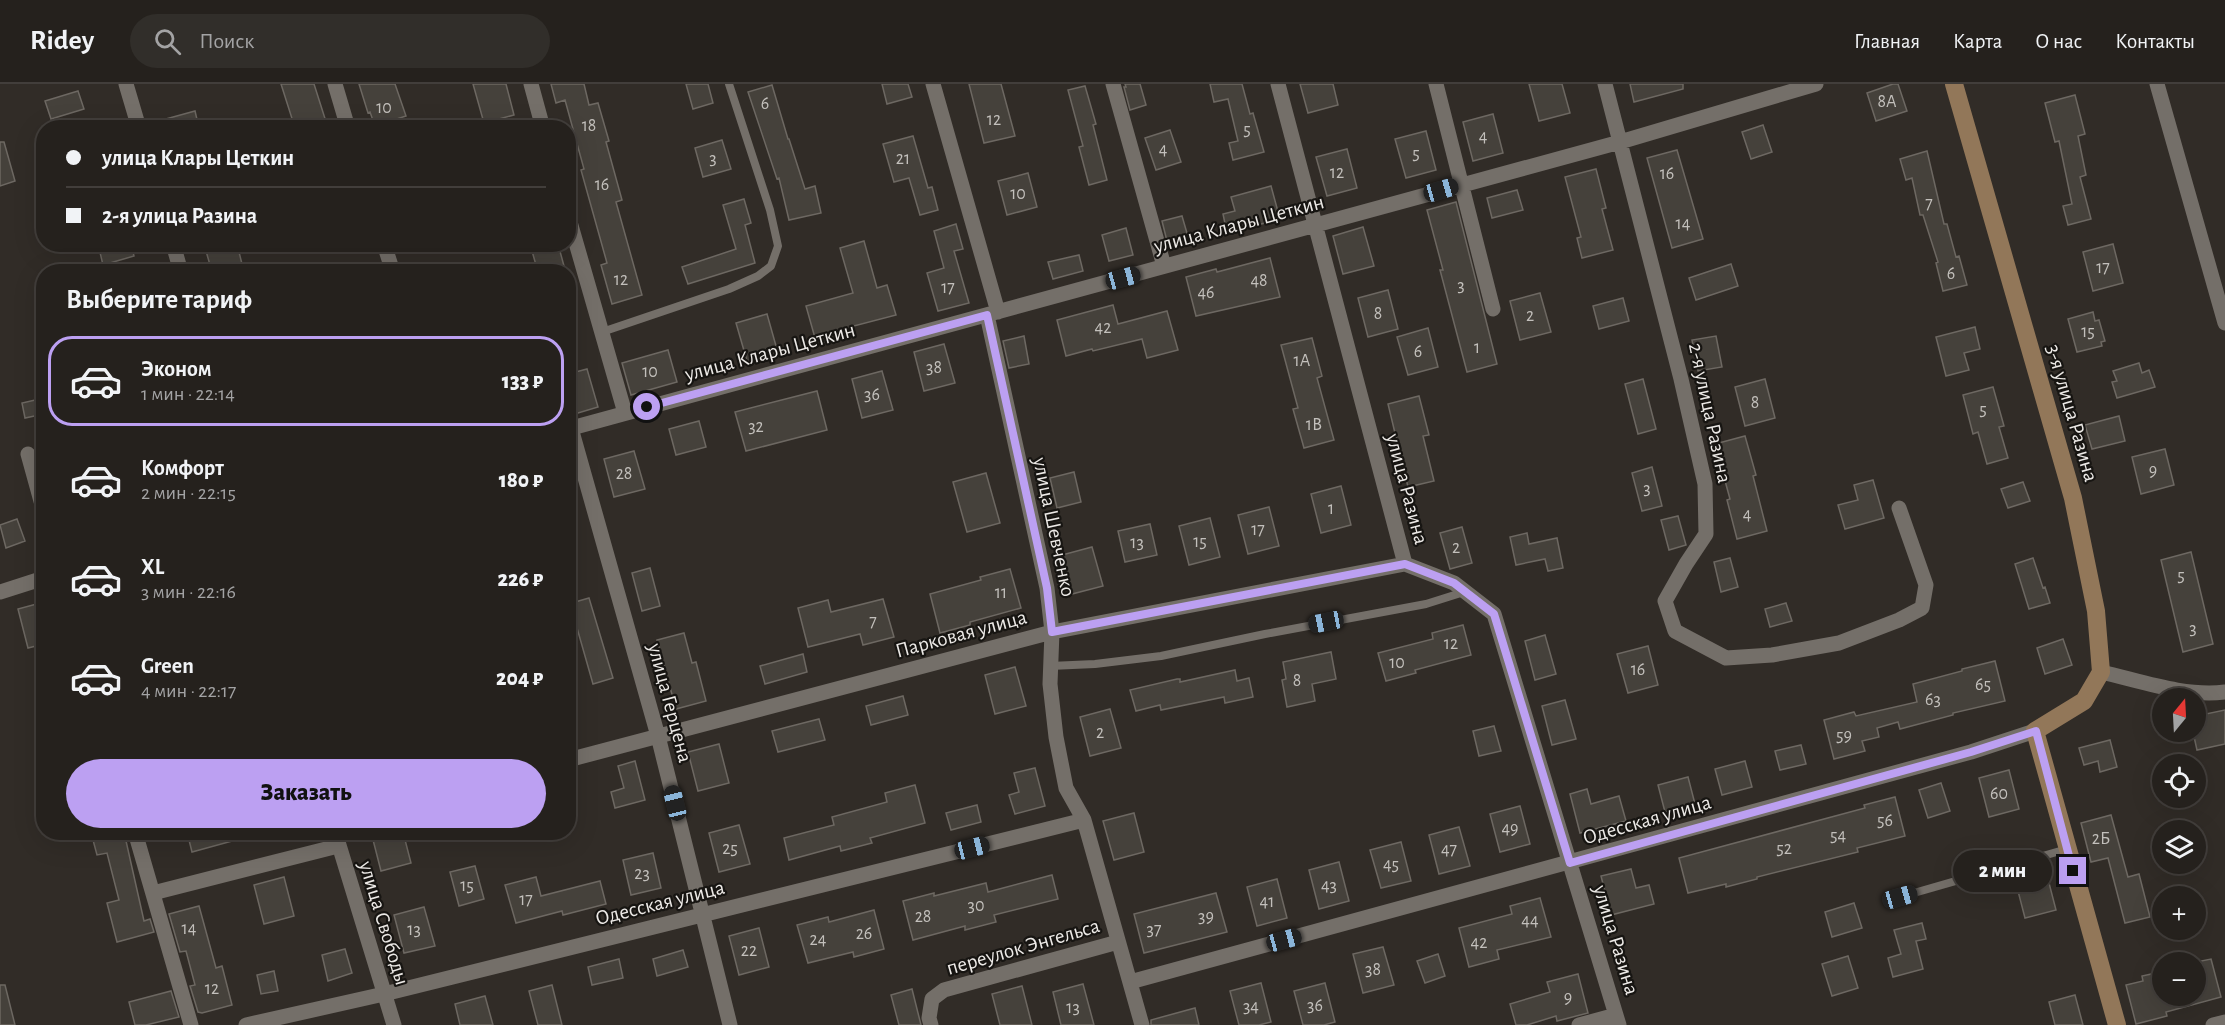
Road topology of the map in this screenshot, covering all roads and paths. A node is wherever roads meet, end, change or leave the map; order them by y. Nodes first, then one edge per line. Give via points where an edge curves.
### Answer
1 (126, 84) edge
2 (335, 84) edge
3 (531, 84) edge
4 (729, 84) edge
5 (933, 84) edge
6 (1113, 84) edge
7 (1278, 84) edge
8 (1436, 84) edge
9 (1605, 84) edge
10 (1816, 84) edge
11 (1954, 84) edge
12 (2157, 84) edge
13 (137, 120) edge
14 (346, 120) edge
15 (541, 120) edge
16 (1620, 142) junction
17 (1462, 184) junction
18 (1315, 225) junction
19 (576, 243) edge
20 (1164, 266) junction
21 (1493, 309) dead end
22 (992, 313) junction
23 (2225, 323) edge
24 (602, 332) junction
25 (625, 413) junction
26 (576, 426) edge
27 (576, 449) edge
28 (28, 454) dead end
29 (36, 483) edge
30 (1899, 508) dead end
31 (1405, 564) junction
32 (36, 581) edge
33 (1465, 591) junction
34 (0, 592) edge
35 (1052, 632) junction
36 (1050, 666) junction
37 (2101, 672) junction
38 (2225, 692) edge
39 (2036, 731) junction
40 (658, 736) junction
41 (576, 758) edge
42 (1084, 820) junction
43 (137, 840) edge
44 (333, 840) edge
45 (336, 840) edge
46 (2067, 849) junction
47 (1570, 863) junction
48 (153, 893) junction
49 (1900, 897) dead end
50 (703, 914) junction
51 (1118, 942) junction
52 (1130, 982) junction
53 (384, 994) junction
54 (1618, 1020) edge
55 (2225, 1022) edge
56 (192, 1025) edge
57 (246, 1025) edge
58 (394, 1025) edge
59 (730, 1025) edge
60 (931, 1025) edge
61 (1142, 1025) edge
62 (1579, 1025) edge
63 (2117, 1025) edge
64 (2213, 1025) edge

1 - 13 street
2 - 14 street
3 - 15 street
4 - 24 lane via 770,210 778,246 771,266 729,289
5 - 22 street, улица Шевченко
6 - 20 street
7 - 18 street, улица Разина
8 - 17 street
9 - 16 street, 2-я улица Разина
10 - 16 street, улица Клары Цеткин
11 - 37 street, 3-я улица Разина via 2073,498 2096,611
12 - 23 street
16 - 17 street, улица Клары Цеткин
16 - 30 street, 2-я улица Разина via 1705,484 1706,534 1665,601 1675,631 1726,658 1772,654 1839,643 1922,608 1926,585
17 - 18 street, улица Клары Цеткин
17 - 21 street
18 - 20 street, улица Клары Цеткин
18 - 31 street, улица Разина
19 - 24 street
20 - 22 street, улица Клары Цеткин
22 - 25 street, улица Клары Цеткин
22 - 35 street, улица Шевченко via 1047,588
24 - 25 street
25 - 26 street, улица Клары Цеткин
27 - 40 street, улица Герцена
28 - 29 street
31 - 33 street, улица Разина
31 - 35 street, Парковая улица
32 - 34 street
33 - 36 lane via 1426,604 1161,656
33 - 47 street, улица Разина via 1494,614
35 - 36 street, улица Шевченко
35 - 40 street, Парковая улица
36 - 42 street, улица Шевченко via 1056,737 1066,788
37 - 38 street via 2207,694
37 - 39 street via 2084,701
39 - 46 street
39 - 47 street, Одесская улица
40 - 41 street, Парковая улица
40 - 50 street, улица Герцена
42 - 50 street, Одесская улица
42 - 51 street, улица Шевченко
43 - 48 street
44 - 48 street
45 - 53 street, улица Свободы
46 - 49 lane
46 - 63 street
47 - 52 street, Одесская улица
47 - 54 street, улица Разина
48 - 56 street
50 - 53 street, Одесская улица
50 - 59 street, улица Герцена
51 - 52 street, улица Шевченко
51 - 60 street, переулок Энгельса via 944,990 932,999
52 - 61 street, улица Шевченко
53 - 57 street, Одесская улица
53 - 58 street, улица Свободы
54 - 62 street
55 - 64 street

